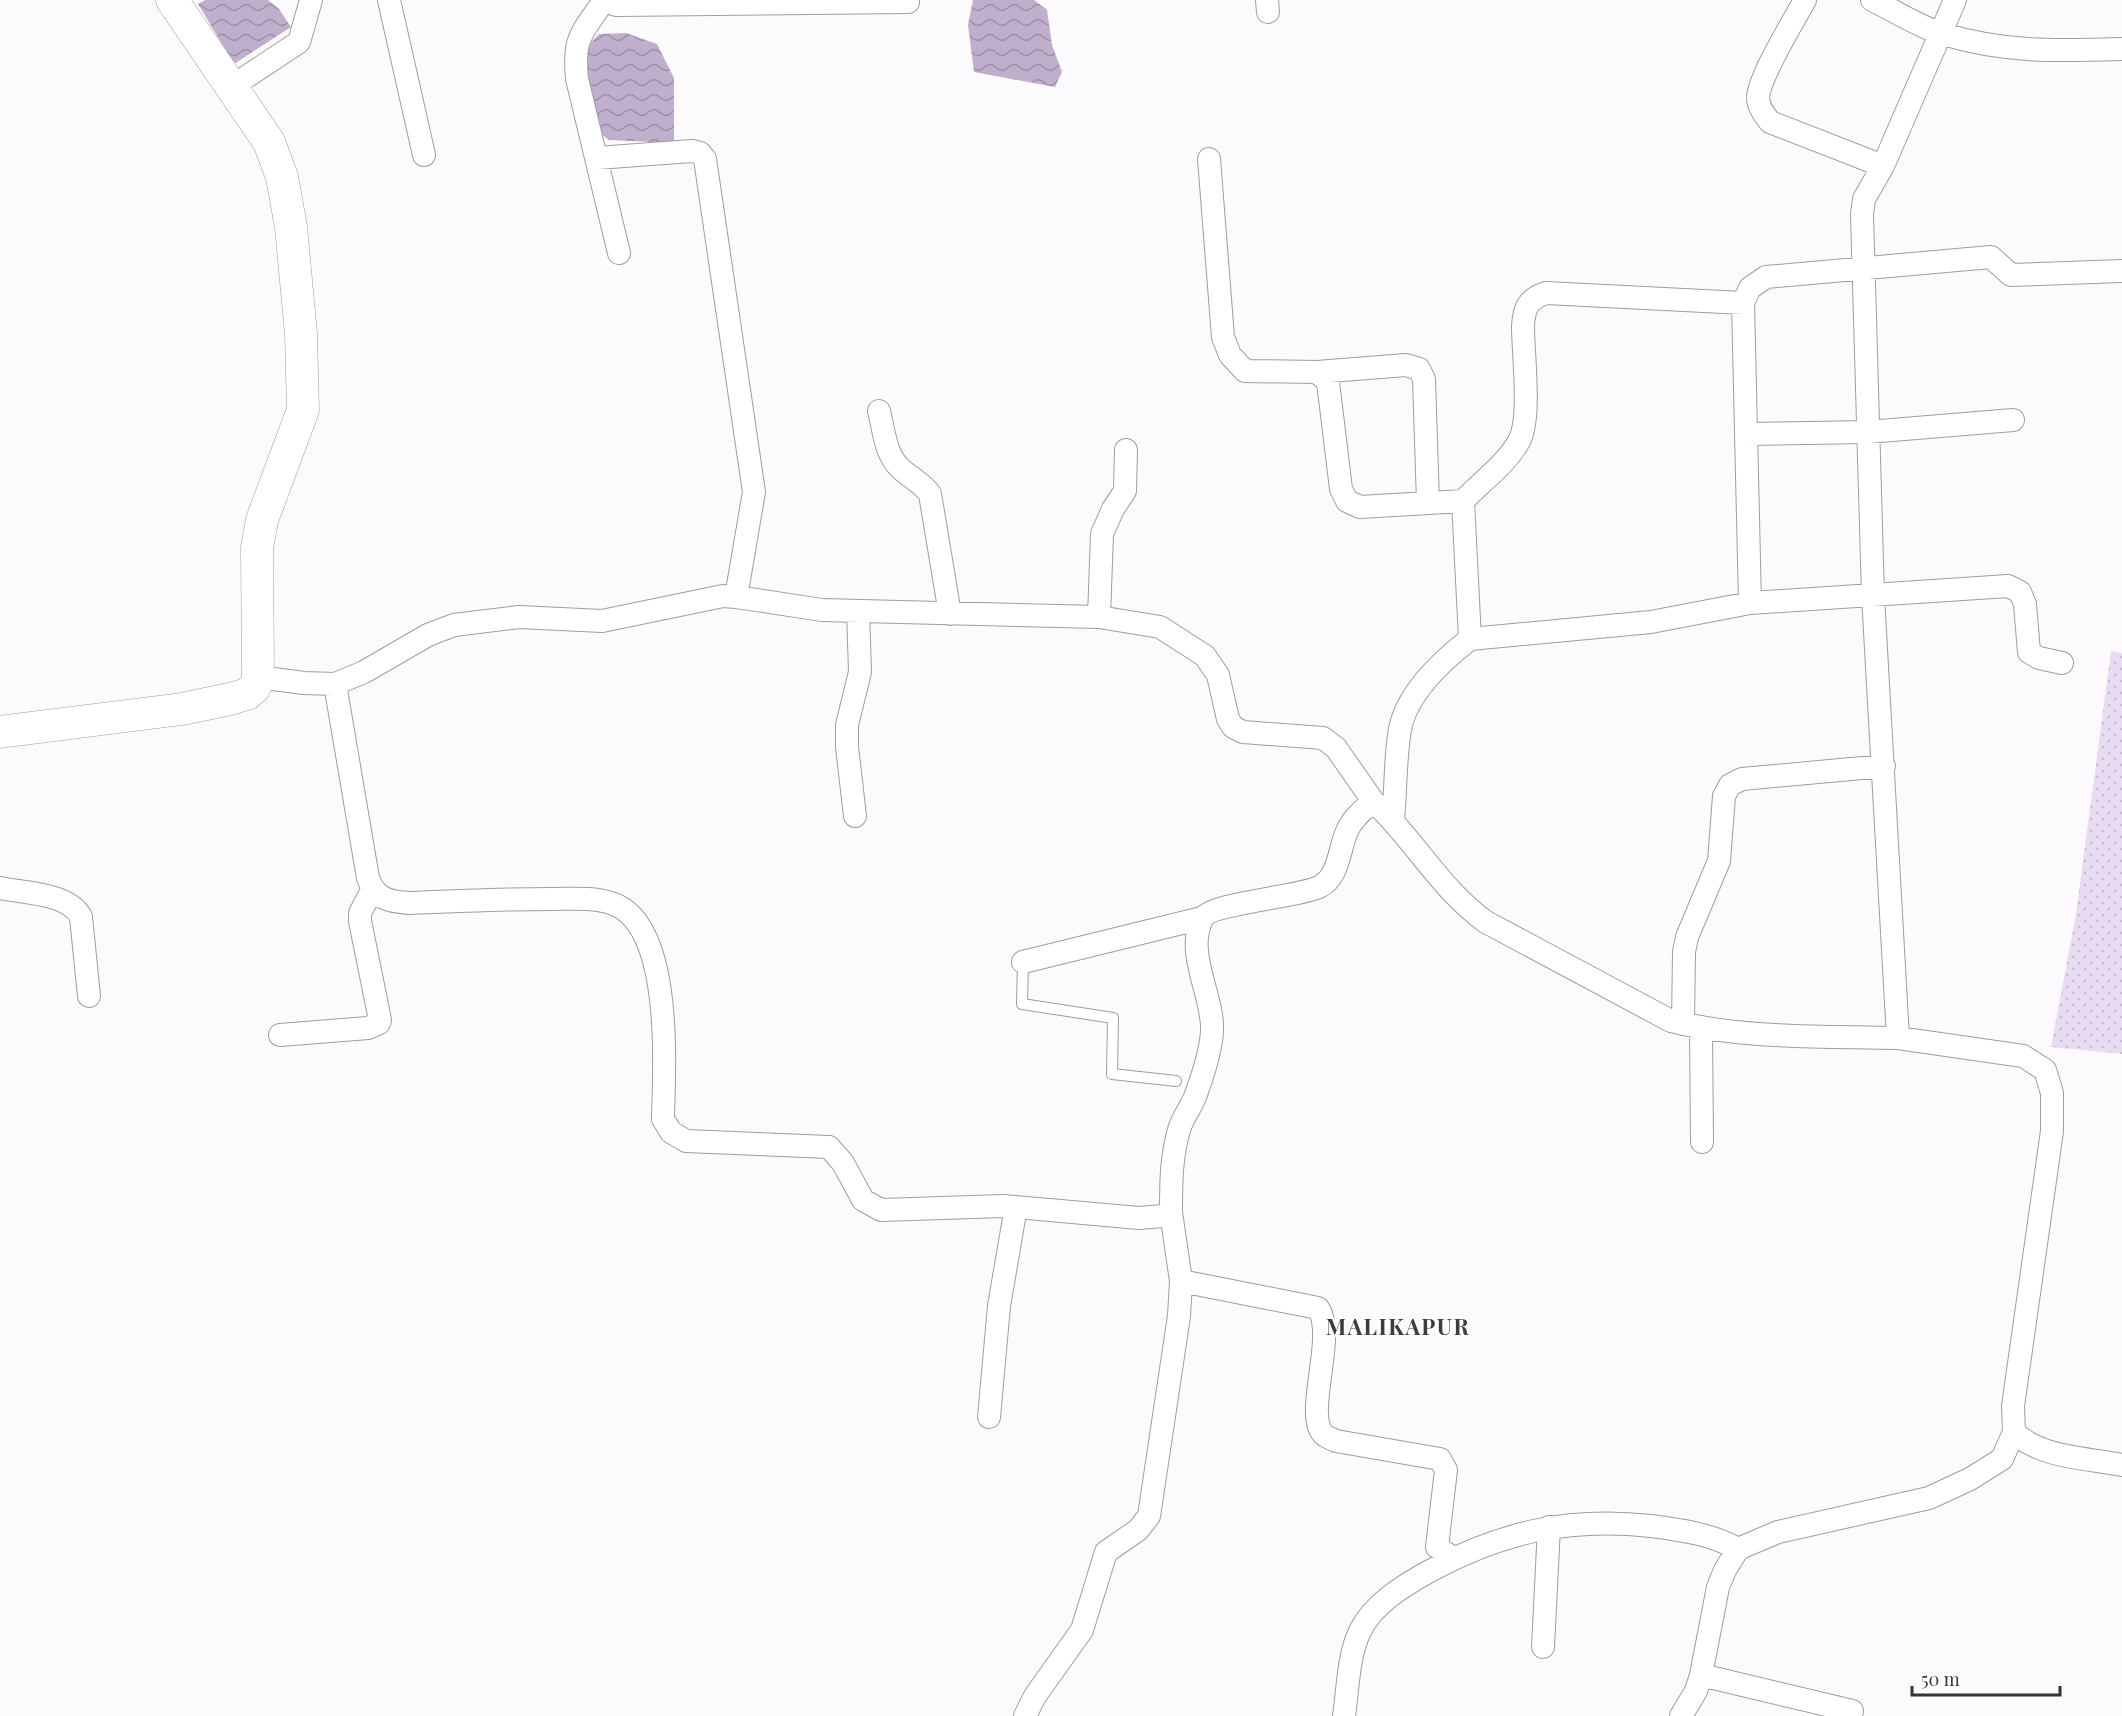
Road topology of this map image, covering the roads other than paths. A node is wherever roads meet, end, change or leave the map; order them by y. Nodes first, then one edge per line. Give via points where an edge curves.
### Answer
1 (172, 0) edge
2 (311, 0) edge
3 (388, 0) edge
4 (1805, 0) edge
5 (1872, 0) edge
6 (1955, 0) edge
7 (602, 1) edge
8 (908, 2) dead end
9 (1941, 34) junction
10 (2122, 49) edge
11 (231, 87) junction
12 (424, 155) dead end
13 (597, 158) junction
14 (1209, 159) dead end
15 (1883, 166) junction
16 (619, 253) dead end
17 (1863, 267) junction
18 (2122, 271) edge
19 (1743, 303) junction
20 (1317, 372) junction
21 (879, 411) dead end
22 (2013, 420) dead end
23 (1868, 432) junction
24 (1746, 434) junction
25 (1126, 450) dead end
26 (1463, 501) junction
27 (1428, 503) junction
28 (1873, 596) junction
29 (736, 597) junction
30 (1750, 603) junction
31 (858, 611) junction
32 (950, 614) junction
33 (1099, 616) junction
34 (1470, 639) junction
35 (2062, 663) dead end
36 (258, 677) junction
37 (335, 684) junction
38 (0, 732) edge
39 (1884, 766) junction
40 (1373, 801) junction
41 (855, 816) dead end
42 (1393, 819) junction
43 (0, 888) edge
44 (372, 890) junction
45 (1202, 918) junction
46 (1023, 962) joint
47 (89, 996) dead end
48 (1692, 1027) junction
49 (280, 1035) dead end
50 (1898, 1038) junction
51 (1176, 1081) dead end
52 (1702, 1142) dead end
53 (1016, 1207) junction
54 (1171, 1212) junction
55 (1180, 1281) junction
56 (989, 1417) dead end
57 (2013, 1432) junction
58 (2122, 1465) edge
59 (1549, 1527) junction
60 (1738, 1550) junction
61 (1453, 1558) junction
62 (1543, 1647) dead end
63 (1701, 1675) junction
64 (1852, 1712) dead end
65 (1025, 1716) edge
66 (1344, 1716) edge
67 (1681, 1716) edge

1 - 11 street
2 - 11 street via 299,42
3 - 12 street
4 - 15 street via 1762,82 1758,98 1761,109 1770,122
5 - 9 street
6 - 9 street
7 - 8 street via 616,5
7 - 13 street via 577,39 574,53 576,79
9 - 10 street via 2022,51
9 - 15 street
11 - 36 street via 269,142 282,177 291,227 304,383 303,410 262,520 257,548
13 - 16 street
13 - 29 street via 692,151 705,159 754,492
14 - 20 street via 1224,337 1230,355 1245,371
15 - 17 street via 1864,199
17 - 18 street via 1991,257 2010,274
17 - 19 street via 1766,277 1750,288
17 - 23 street
19 - 24 street
19 - 26 street via 1546,293 1532,298 1524,310 1525,424 1520,440
20 - 27 street via 1328,382 1341,489 1347,501 1360,507
20 - 27 street via 1406,365 1419,369 1424,379
21 - 32 street via 889,453 898,467 923,484 930,494
22 - 23 street
23 - 24 street
23 - 28 street
24 - 30 street
25 - 33 street via 1125,491 1102,534
26 - 27 street
26 - 34 street
28 - 30 street
28 - 35 street via 2008,586 2020,592 2025,604 2030,652
28 - 39 street
29 - 31 street via 822,610
29 - 37 street via 723,596 602,621 519,617 454,624
30 - 34 street via 1651,622
31 - 32 street
31 - 41 street via 860,662 847,736
32 - 33 street
33 - 40 street via 1160,627 1205,656 1218,675 1233,727 1243,732 1323,738 1336,748
34 - 42 street via 1450,654 1413,698 1402,722
36 - 37 street
36 - 38 street via 247,694 230,699 182,709
37 - 44 street
39 - 48 street via 1742,779 1730,785 1724,796 1715,874 1687,937
39 - 50 street
40 - 42 street
40 - 45 street via 1346,832 1333,873 1322,886 1223,908
42 - 48 street via 1453,895 1486,922 1671,1021
43 - 47 street via 65,902 76,908 81,917
44 - 49 street via 360,921 379,1023 368,1028
44 - 53 street via 394,902 579,899 613,903 636,924 661,988 663,1119 671,1132 686,1141 829,1147 843,1163 863,1200 881,1210
45 - 46 street
45 - 54 street via 1198,936 1201,978 1211,1014 1212,1038 1173,1157
46 - 51 lane via 1022,1004 1113,1018 1112,1074
48 - 50 street via 1777,1035
48 - 52 street
50 - 57 street via 2023,1056 2045,1070 2052,1093 2052,1131 2013,1406
53 - 54 street via 1139,1218
53 - 56 street via 999,1306
54 - 55 street
55 - 61 street via 1318,1308 1324,1324 1319,1425 1323,1434 1336,1441 1440,1459 1446,1470 1437,1547
55 - 65 street via 1179,1316 1149,1516 1138,1530 1106,1552 1082,1630
57 - 58 street via 2025,1444 2043,1450
57 - 60 street via 2002,1459 1929,1498 1778,1533
59 - 60 street via 1584,1522 1666,1528 1705,1535
59 - 61 street
59 - 62 street
60 - 63 street via 1718,1587
61 - 66 street via 1410,1582 1372,1614 1360,1631
63 - 64 street
63 - 67 street

